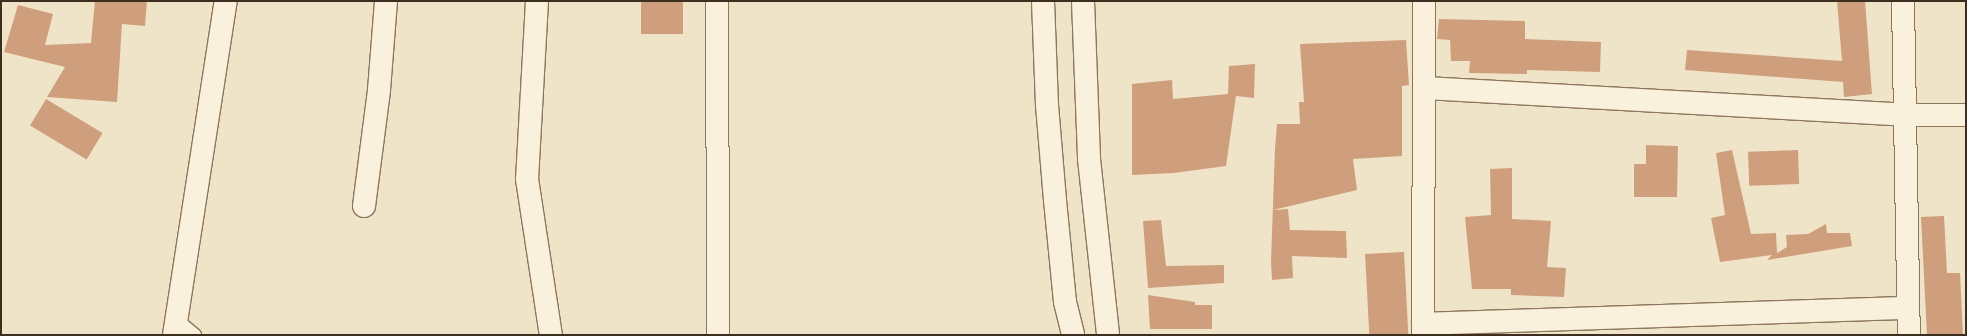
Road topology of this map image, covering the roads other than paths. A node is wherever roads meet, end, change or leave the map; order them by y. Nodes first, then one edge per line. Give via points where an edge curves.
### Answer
1 (226, 1) edge
2 (386, 1) edge
3 (537, 1) edge
4 (717, 1) edge
5 (1043, 1) edge
6 (1083, 1) edge
7 (1424, 1) edge
8 (1903, 1) edge
9 (1425, 88) junction
10 (1905, 115) junction
11 (1966, 115) edge
12 (364, 206) dead end
13 (1907, 308) junction
14 (176, 328) edge
15 (1423, 329) edge
16 (195, 335) edge
17 (551, 335) edge
18 (718, 335) edge
19 (1072, 335) edge
20 (1108, 335) edge
21 (1909, 335) edge

1 - 14 street
2 - 12 street via 379,90
3 - 17 street via 527,179
4 - 18 street
5 - 19 street via 1047,105 1055,200 1065,302
6 - 20 street via 1089,159
7 - 9 street
8 - 10 street
9 - 10 street
9 - 15 street
10 - 11 street
10 - 13 street
13 - 15 street
13 - 21 street
14 - 16 lane

